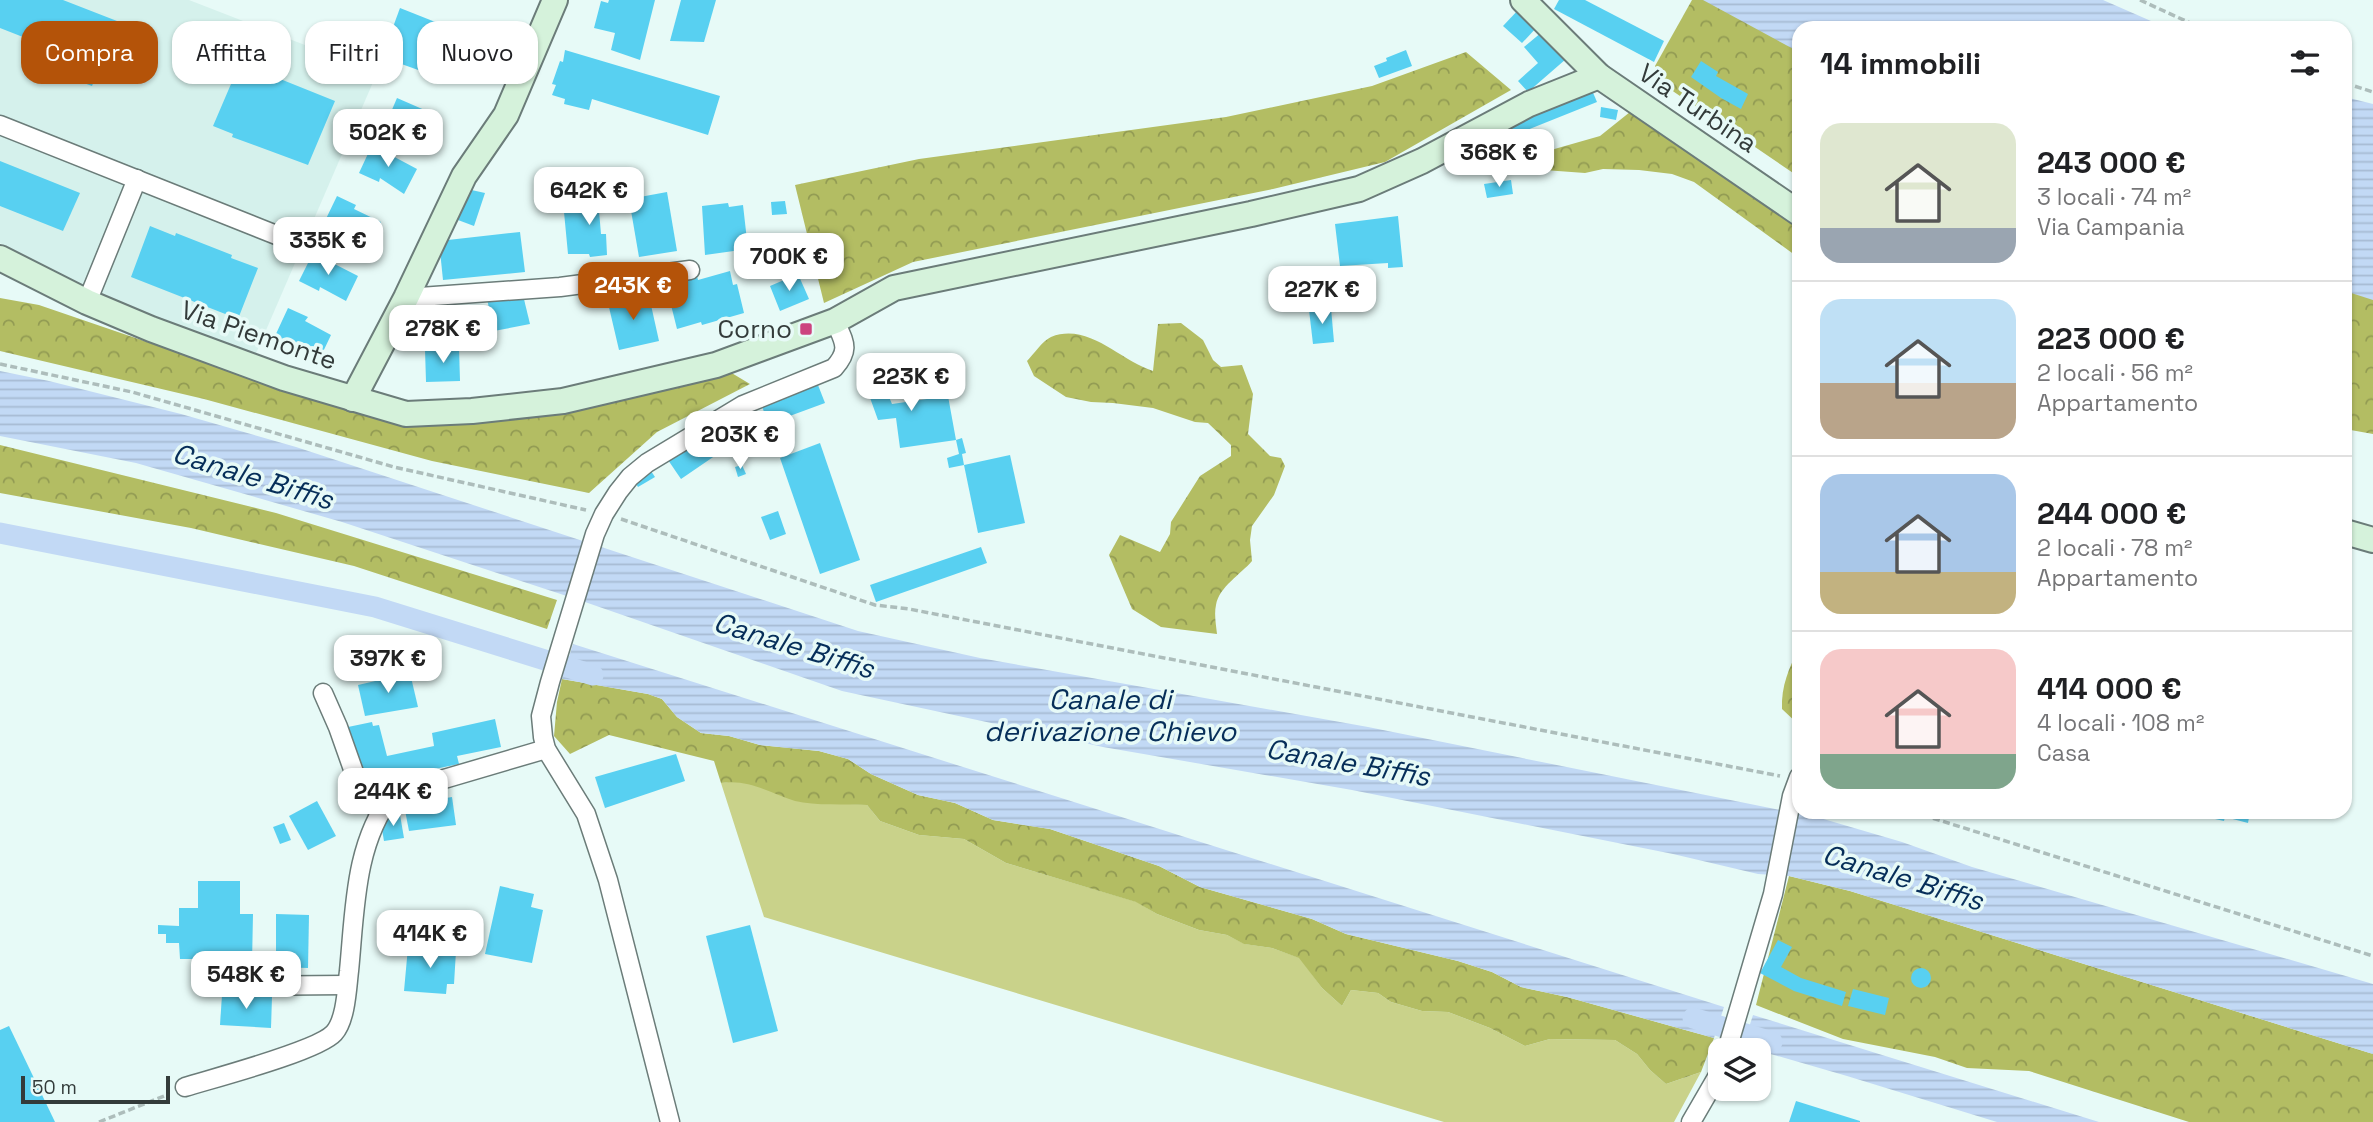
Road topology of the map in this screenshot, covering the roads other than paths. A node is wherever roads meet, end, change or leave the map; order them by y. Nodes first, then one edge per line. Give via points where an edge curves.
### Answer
1 (555, 0) edge
2 (1523, 0) edge
3 (1599, 76) junction
4 (0, 125) edge
5 (137, 179) junction
6 (1792, 208) edge
7 (299, 244) dead end
8 (0, 258) edge
9 (690, 270) dead end
10 (406, 298) junction
11 (87, 302) junction
12 (835, 321) junction
13 (353, 398) junction
14 (2352, 534) edge
15 (2373, 540) edge
16 (323, 693) dead end
17 (546, 749) junction
18 (1792, 803) edge
19 (379, 811) junction
20 (347, 985) junction
21 (213, 986) dead end
22 (1730, 1038) edge
23 (185, 1087) road end
24 (1708, 1092) edge
25 (670, 1122) edge
26 (1690, 1122) edge

1 - 10 street via 506,115 464,176
2 - 3 street, Via Turbina
3 - 6 street, Via Turbina
3 - 12 street, Via Piemonte via 1529,104 1359,189 894,288
4 - 5 street
5 - 7 street
5 - 11 street
8 - 11 street, Via Piemonte
9 - 10 street via 560,287
10 - 13 street
11 - 13 street, Via Piemonte via 272,374
12 - 13 street, Via Piemonte via 716,365 563,401 406,414
12 - 17 street via 845,346 843,358 834,368 743,405 647,463 618,492 595,534 550,682 541,716
14 - 15 street
16 - 19 street via 361,792
17 - 19 street via 408,788 393,794
17 - 25 street via 586,814 608,880
18 - 22 street via 1773,894
19 - 20 street via 358,877
20 - 21 street
20 - 23 street via 344,1010 335,1032 325,1039
24 - 26 street

